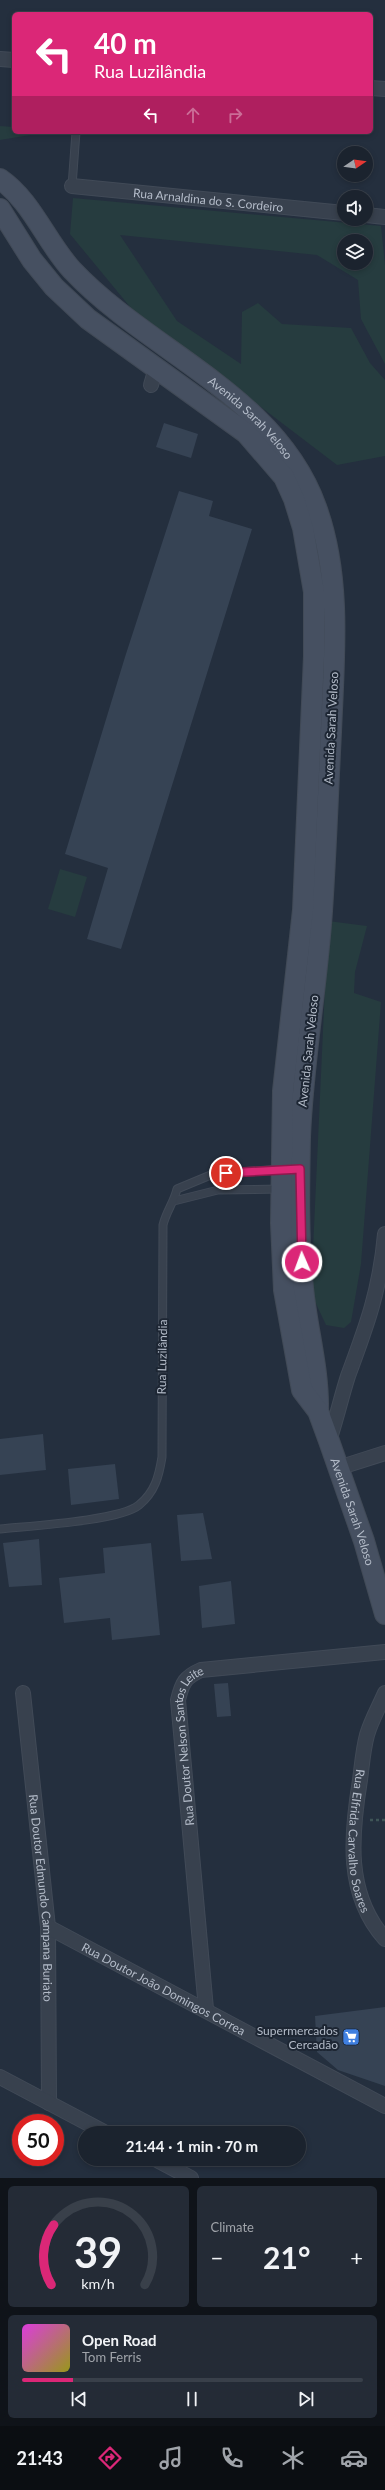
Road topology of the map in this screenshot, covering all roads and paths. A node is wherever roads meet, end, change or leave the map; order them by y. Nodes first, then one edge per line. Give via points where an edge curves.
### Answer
1 (0, 59) edge
2 (12, 60) edge
3 (373, 88) edge
4 (385, 89) edge
5 (76, 134) edge
6 (0, 179) edge
7 (72, 186) joint
8 (0, 209) edge
9 (337, 212) edge
10 (373, 216) edge
11 (385, 217) edge
12 (292, 1169) junction
13 (292, 1190) junction
14 (174, 1201) junction
15 (385, 1239) edge
16 (330, 1442) junction
17 (385, 1453) edge
18 (338, 1468) junction
19 (0, 1528) edge
20 (385, 1614) edge
21 (385, 1652) edge
22 (23, 1693) dead end
23 (385, 1693) edge
24 (380, 1820) dead end
25 (385, 1820) edge
26 (48, 1927) junction
27 (385, 1939) edge
28 (206, 2009) junction
29 (0, 2077) edge
30 (49, 2103) junction
31 (385, 2106) edge
32 (93, 2126) edge
33 (168, 2166) edge
34 (191, 2178) edge

1 - 2 street
3 - 4 street
5 - 7 lane
6 - 12 main road, Avenida Sarah Veloso via 9,185 32,214 72,270 105,300 238,402 279,444 301,474 323,529 331,564 334,655 322,911
7 - 9 street, Rua Arnaldina do S. Cordeiro
8 - 12 main road, Avenida Sarah Veloso via 32,260 54,287 88,319 153,376 246,433 284,476 303,528 314,592 314,656 303,902 283,1091
10 - 11 street
12 - 13 main road, Avenida Sarah Veloso
12 - 14 lane, Rua Luzilândia via 214,1174 177,1189
13 - 14 lane via 242,1188 196,1194
13 - 16 main road, Avenida Sarah Veloso via 281,1223 284,1290 293,1351 302,1390 318,1411
14 - 19 lane, Rua Luzilândia via 167,1210 163,1225 162,1456 160,1475 151,1494 126,1513 70,1522
15 - 16 street via 379,1284
16 - 18 main road, Avenida Sarah Veloso
17 - 18 street
18 - 20 main road, Avenida Sarah Veloso via 364,1541
21 - 28 street, Rua Doutor Nelson Santos Leite via 202,1670 188,1676 181,1688 178,1700
22 - 26 street, Rua Doutor Edmundo Campana Buriato
23 - 27 street, Rua Elfrida Carvalho Soares via 367,1735 352,1825 353,1865 357,1885 366,1908
24 - 25 path
26 - 28 street, Rua Doutor João Domingos Correa
26 - 30 street, Rua Doutor Edmundo Campana Buriato
28 - 31 street, Rua Doutor João Domingos Correa
29 - 30 street
30 - 32 street
33 - 34 street

